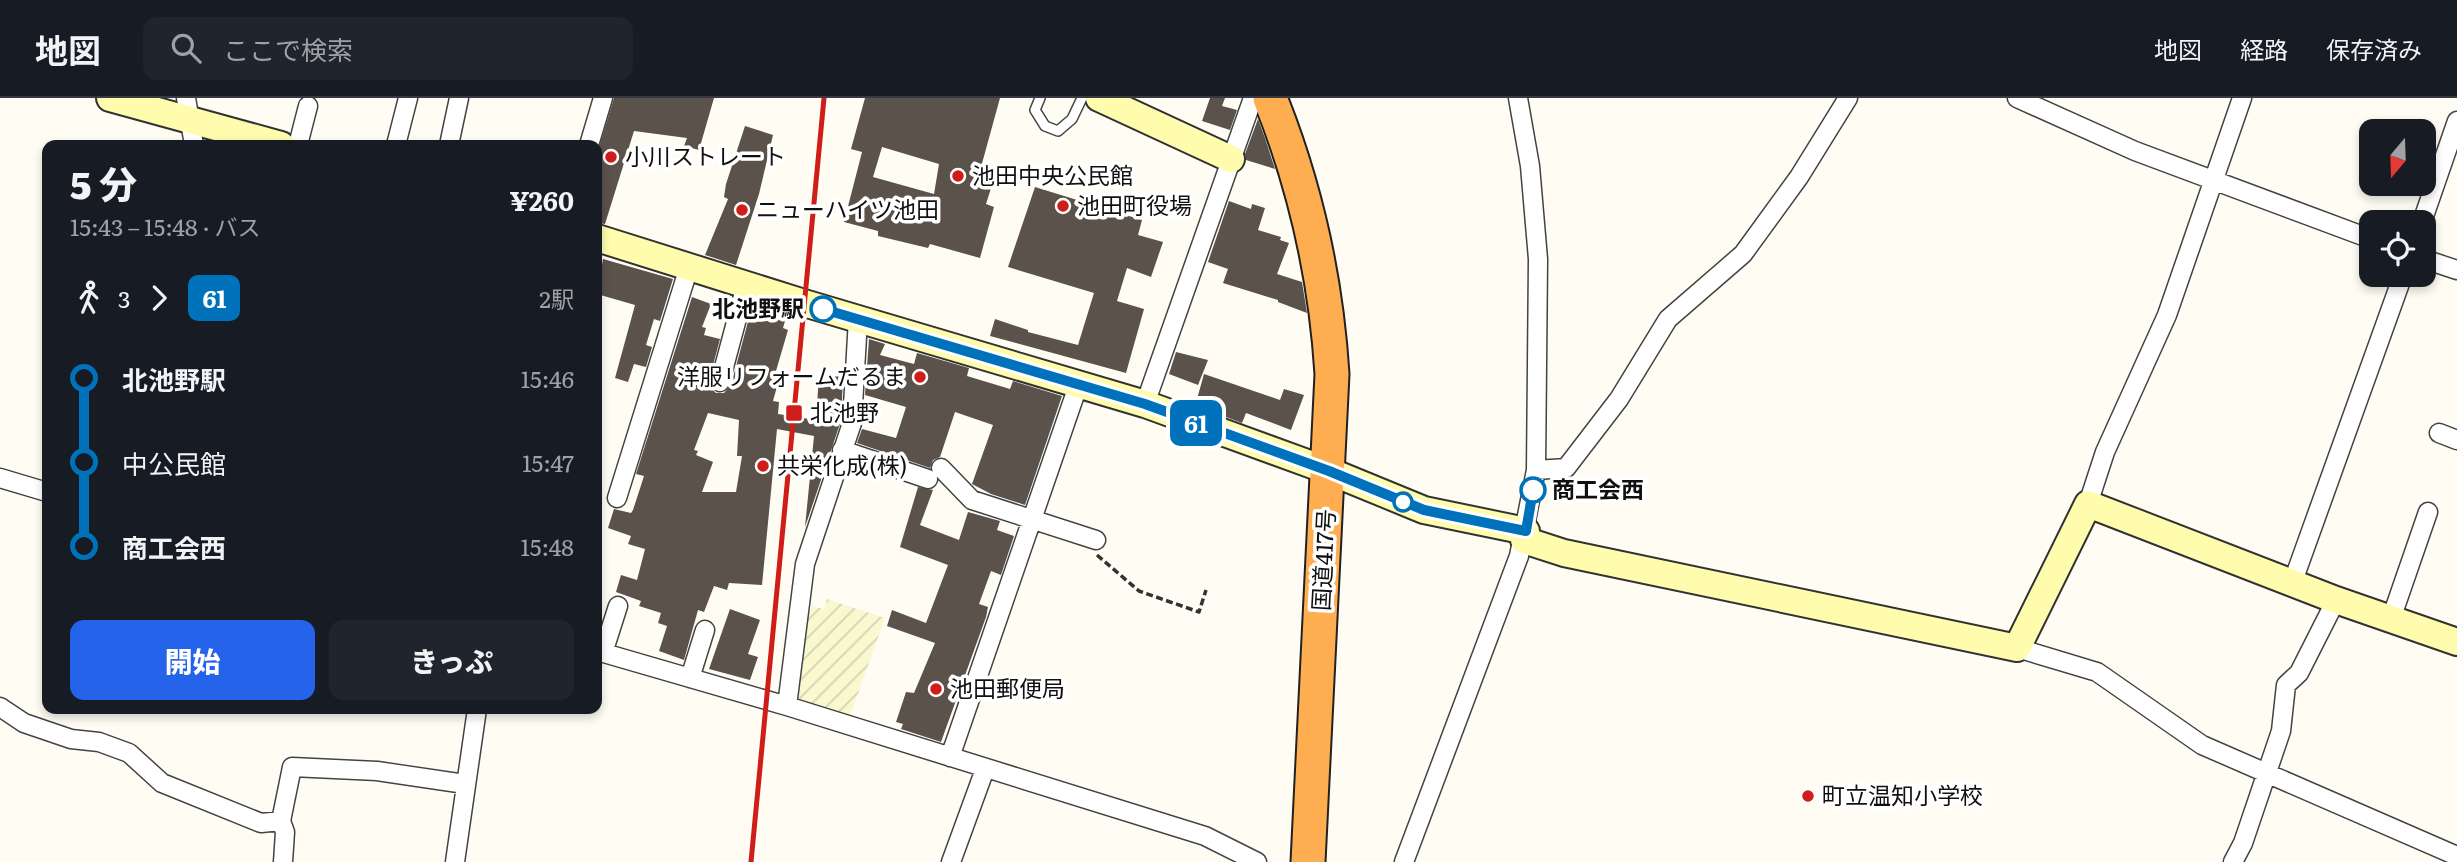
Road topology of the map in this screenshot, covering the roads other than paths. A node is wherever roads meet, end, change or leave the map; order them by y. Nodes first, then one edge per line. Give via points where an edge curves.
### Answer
1 (110, 98) edge
2 (408, 98) edge
3 (459, 98) edge
4 (603, 98) edge
5 (1040, 98) edge
6 (1082, 98) edge
7 (1099, 98) edge
8 (1253, 98) edge
9 (1270, 98) edge
10 (1518, 98) edge
11 (1848, 98) edge
12 (2017, 98) edge
13 (2242, 98) edge
14 (308, 106) dead end
15 (189, 121) edge
16 (2457, 121) edge
17 (262, 140) edge
18 (299, 140) edge
19 (397, 140) edge
20 (450, 140) edge
21 (590, 140) edge
22 (1231, 159) junction
23 (2211, 180) junction
24 (2426, 210) edge
25 (2359, 235) edge
26 (602, 240) edge
27 (2436, 263) edge
28 (690, 267) junction
29 (2457, 271) edge
30 (746, 285) junction
31 (2399, 287) edge
32 (858, 319) junction
33 (720, 382) dead end
34 (1079, 383) junction
35 (1145, 404) junction
36 (2439, 433) dead end
37 (2457, 440) edge
38 (842, 450) junction
39 (1536, 470) junction
40 (1329, 471) junction
41 (0, 478) edge
42 (42, 491) edge
43 (617, 498) dead end
44 (2088, 505) junction
45 (2428, 512) dead end
46 (1032, 520) junction
47 (1525, 536) junction
48 (1092, 539) road end
49 (2292, 584) junction
50 (2336, 600) junction
51 (618, 606) dead end
52 (2391, 619) junction
53 (705, 630) dead end
54 (2457, 642) edge
55 (602, 647) edge
56 (2017, 648) junction
57 (602, 653) edge
58 (690, 678) junction
59 (787, 706) junction
60 (0, 707) edge
61 (476, 714) edge
62 (950, 757) junction
63 (985, 769) junction
64 (2268, 774) junction
65 (465, 784) junction
66 (281, 821) junction
67 (2450, 857) edge
68 (283, 862) edge
69 (455, 862) edge
70 (951, 862) edge
71 (1257, 862) edge
72 (1308, 862) edge
73 (1404, 862) edge
74 (2233, 862) edge

1 - 15 street
2 - 19 street
3 - 20 street
4 - 21 street
5 - 6 lane via 1035,110 1045,125 1058,131 1072,119
7 - 22 street
8 - 22 street
9 - 40 highway, 国道417号 via 1293,157 1318,249 1328,312 1332,374
10 - 39 street via 1530,166 1538,259
11 - 39 street via 1743,254 1668,318 1619,399 1566,468
12 - 23 street
13 - 23 street
14 - 18 street
15 - 17 street
16 - 24 street
22 - 35 street
23 - 25 street
23 - 44 street via 2167,315 2105,452
26 - 28 street
27 - 29 street
28 - 30 street
28 - 43 street
30 - 32 street
30 - 33 street
31 - 49 street
32 - 34 street
32 - 38 street via 852,423
34 - 35 street
34 - 46 street
35 - 40 street
36 - 37 street
38 - 46 street via 935,473 972,500
38 - 59 street via 805,564
39 - 47 street
40 - 47 street via 1424,510
40 - 72 highway, 国道417号
41 - 42 street
44 - 49 street
44 - 56 street
45 - 52 street
46 - 48 street
46 - 62 street
47 - 56 street via 1564,554
47 - 73 street
49 - 50 street
50 - 52 street
50 - 64 street via 2299,673 2286,685 2281,731
51 - 55 street
52 - 54 street
53 - 58 street
56 - 64 street via 2097,671 2202,745
57 - 58 street
58 - 59 street
59 - 62 street
60 - 66 street via 24,723 129,753 162,783 261,823
61 - 65 street
62 - 63 street
63 - 70 street
63 - 71 street via 1205,836
64 - 67 street
64 - 74 street
65 - 66 street via 377,771 292,767
65 - 69 street
66 - 68 street

